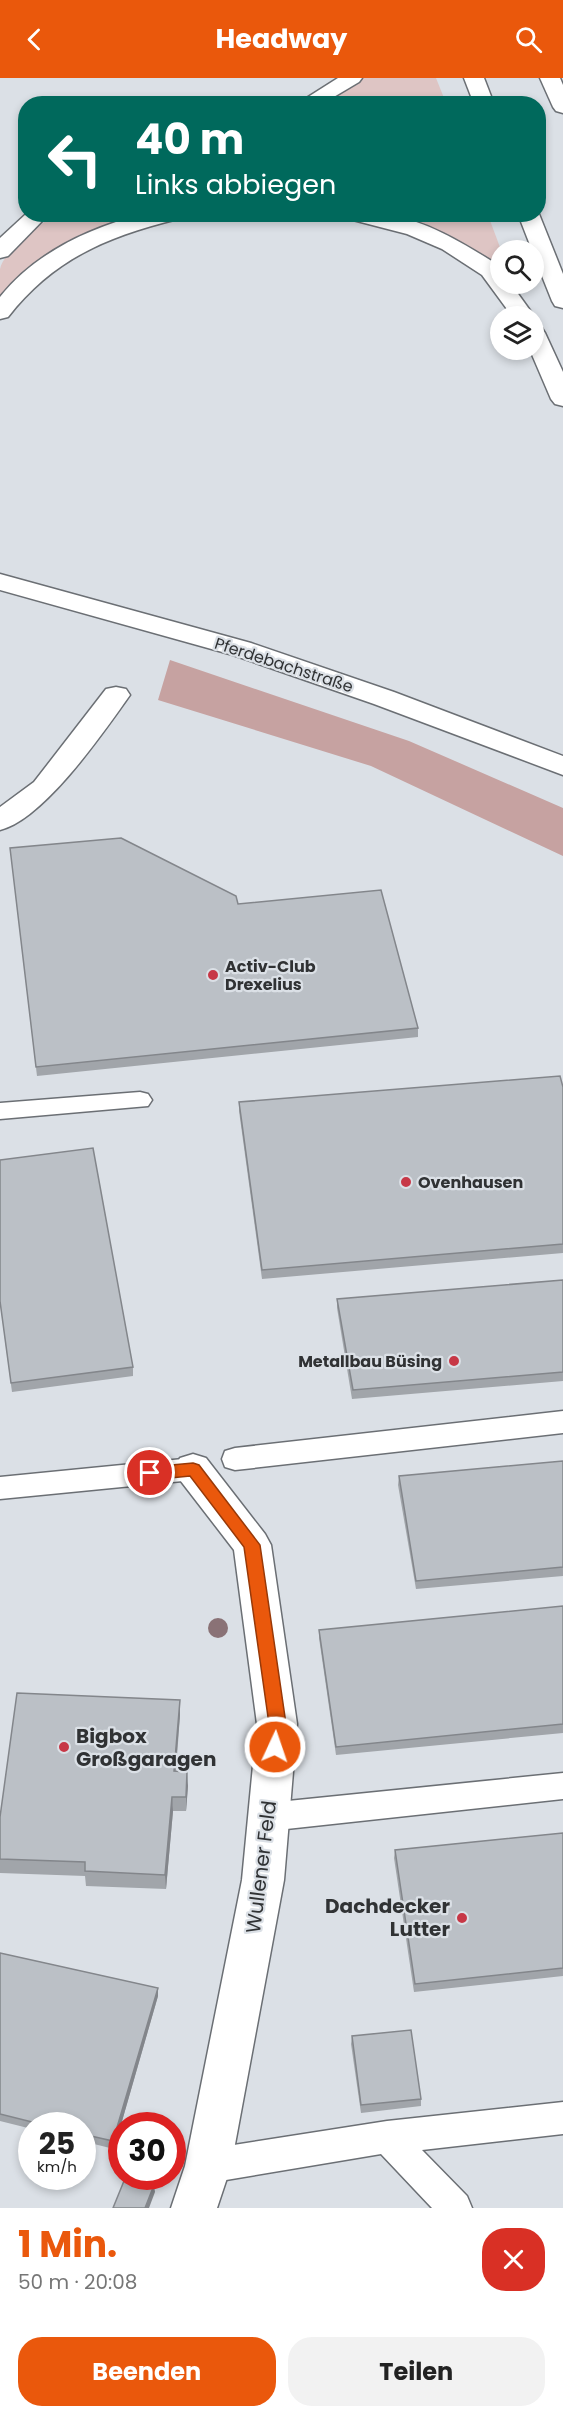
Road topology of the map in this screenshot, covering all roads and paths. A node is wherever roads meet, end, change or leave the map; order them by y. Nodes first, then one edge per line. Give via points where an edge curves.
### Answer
1 (352, 78) edge
2 (474, 78) edge
3 (550, 78) edge
4 (321, 96) edge
5 (481, 96) edge
6 (563, 107) edge
7 (28, 222) edge
8 (139, 222) edge
9 (388, 222) edge
10 (531, 222) edge
11 (0, 251) edge
12 (563, 301) edge
13 (515, 306) edge
14 (0, 312) edge
15 (544, 356) edge
16 (563, 399) edge
17 (0, 582) edge
18 (116, 695) dead end
19 (563, 766) edge
20 (0, 821) edge
21 (140, 1100) dead end
22 (0, 1111) edge
23 (563, 1422) edge
24 (236, 1459) dead end
25 (193, 1469) joint
26 (0, 1488) edge
27 (563, 1786) edge
28 (268, 1818) junction
29 (563, 2118) edge
30 (387, 2137) junction
31 (208, 2166) junction
32 (194, 2208) edge
33 (454, 2208) edge

1 - 4 main road
2 - 5 main road
3 - 6 main road
7 - 11 main road
8 - 14 main road via 87,240 37,272
9 - 13 main road via 450,244 490,270
10 - 12 main road
15 - 16 main road
17 - 19 main road, Pferdebachstraße via 242,649
18 - 20 main road via 44,788
21 - 22 lane
23 - 24 lane
25 - 26 lane
25 - 28 main road, Wullener Feld via 252,1545 277,1724
27 - 28 lane
28 - 31 main road, Wullener Feld via 263,1880
29 - 30 lane
30 - 31 lane
30 - 33 lane
31 - 32 main road, Wullener Feld

